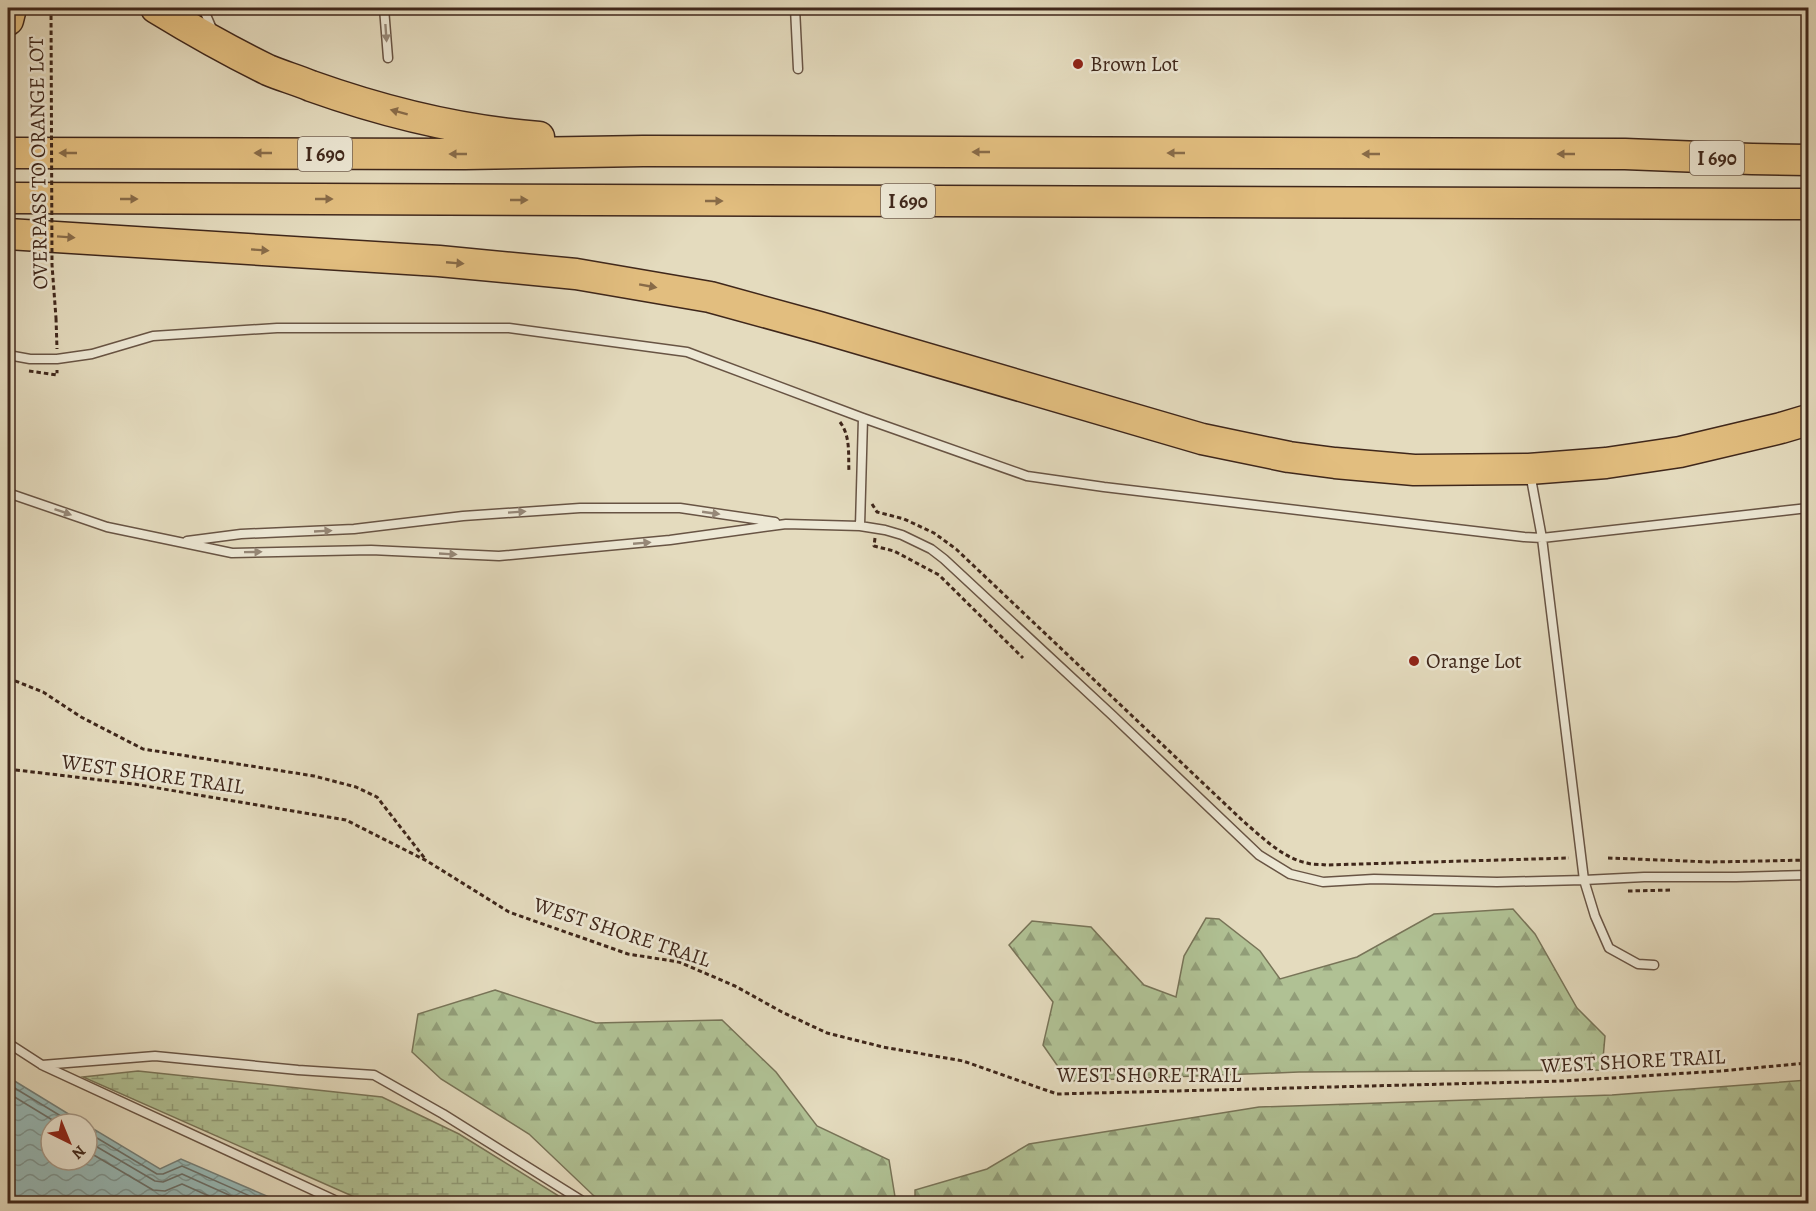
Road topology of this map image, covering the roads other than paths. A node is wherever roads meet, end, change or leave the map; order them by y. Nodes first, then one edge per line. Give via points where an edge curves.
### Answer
1 (11, 8) edge
2 (156, 8) edge
3 (203, 8) edge
4 (384, 8) edge
5 (795, 8) edge
6 (8, 20) edge
7 (219, 45) junction
8 (388, 58) dead end
9 (798, 69) dead end
10 (1809, 143) edge
11 (643, 151) junction
12 (8, 153) edge
13 (1625, 153) junction
14 (1809, 160) edge
15 (8, 198) edge
16 (1809, 204) edge
17 (8, 234) edge
18 (8, 355) edge
19 (863, 418) junction
20 (1809, 420) edge
21 (1529, 469) junction
22 (8, 493) edge
23 (1809, 508) edge
24 (786, 524) junction
25 (860, 526) junction
26 (1542, 538) junction
27 (181, 542) junction
28 (1809, 875) edge
29 (1584, 880) junction
30 (1654, 965) dead end
31 (8, 1043) edge
32 (42, 1065) junction
33 (343, 1203) edge
34 (587, 1203) edge

1 - 6 highway
2 - 7 highway
3 - 7 lane
4 -> 8 lane
5 - 9 lane
11 -> 7 highway via 431,121 345,98 270,71
10 - 13 highway
11 -> 12 highway, I 690
13 -> 11 highway, I 690
13 - 14 highway, I 690
15 -> 16 highway, I 690
17 -> 21 highway via 440,261 576,274 710,297 1202,439 1289,457 1414,470
18 - 19 lane via 57,359 92,354 153,336 277,328 509,328 687,352
19 - 25 lane
19 - 26 lane via 1027,476
20 - 21 highway via 1680,452
21 - 26 lane
22 -> 27 lane via 107,527
23 - 26 lane
24 - 25 lane
27 -> 24 lane via 580,508 680,508
27 -> 24 lane via 232,553 371,550 499,556 670,540
25 - 29 lane via 902,535 944,559 1260,855 1290,874 1323,882
26 - 29 lane
28 - 29 lane
29 - 30 lane via 1608,948 1638,964
31 - 32 lane
32 - 33 lane
32 - 34 lane via 155,1056 374,1075

